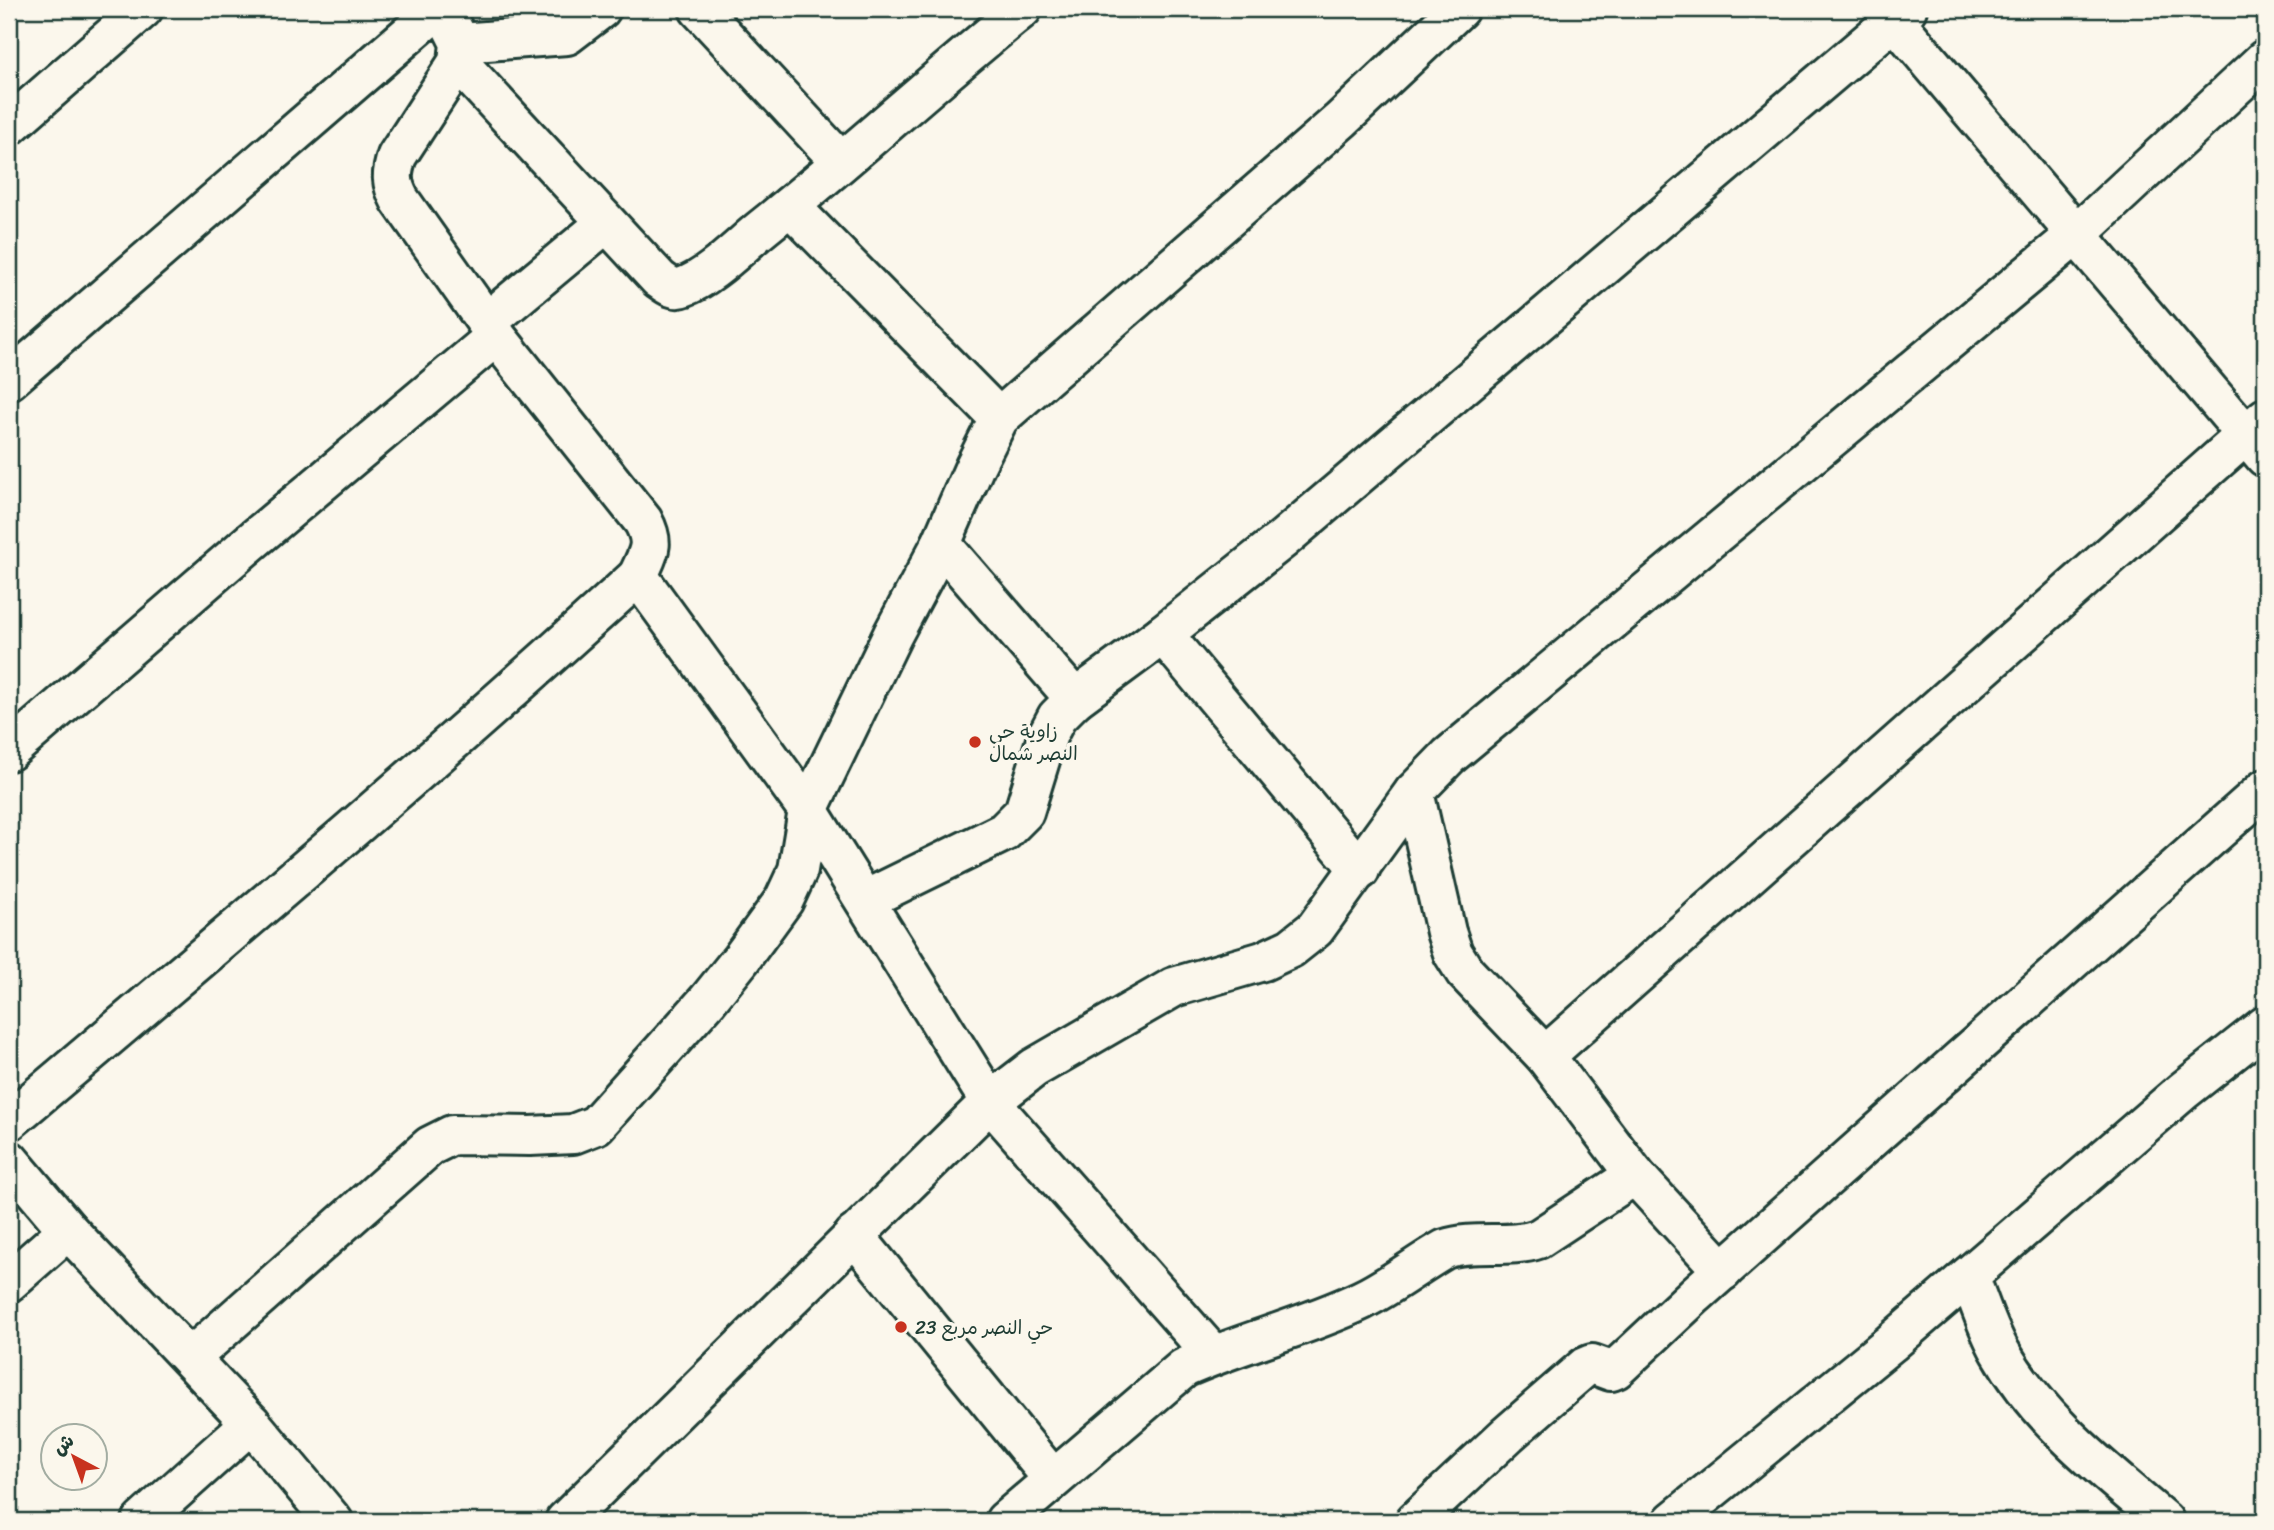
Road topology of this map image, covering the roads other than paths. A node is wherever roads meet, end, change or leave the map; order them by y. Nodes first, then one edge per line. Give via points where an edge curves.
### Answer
1 (143, 9) edge
2 (438, 9) edge
3 (443, 9) edge
4 (601, 9) edge
5 (699, 9) edge
6 (1022, 9) edge
7 (1459, 9) edge
8 (1896, 12) edge
9 (459, 52) junction
10 (2265, 59) edge
11 (9, 126) edge
12 (841, 162) junction
13 (790, 206) junction
14 (607, 223) junction
15 (2077, 234) junction
16 (492, 329) junction
17 (9, 380) edge
18 (999, 418) junction
19 (2259, 437) edge
20 (941, 544) junction
21 (638, 576) junction
22 (1163, 634) junction
23 (1075, 699) junction
24 (9, 751) edge
25 (2265, 789) edge
26 (1414, 792) junction
27 (808, 810) junction
28 (1360, 870) junction
29 (865, 900) junction
30 (2265, 1026) edge
31 (1545, 1056) junction
32 (990, 1102) junction
33 (9, 1121) edge
34 (9, 1160) edge
35 (1635, 1175) junction
36 (68, 1230) junction
37 (854, 1235) junction
38 (1723, 1270) junction
39 (1969, 1276) junction
40 (9, 1282) edge
41 (1213, 1355) junction
42 (190, 1358) junction
43 (251, 1423) junction
44 (1053, 1479) junction
45 (142, 1521) edge
46 (332, 1521) edge
47 (565, 1521) edge
48 (1004, 1521) edge
49 (1415, 1521) edge
50 (1673, 1521) edge
51 (2164, 1521) edge

1 - 11 street
2 - 17 street
3 - 9 street
4 - 9 street via 567,35
5 - 12 street
6 - 12 street
7 - 18 street via 1341,120
8 - 15 street
8 - 22 street via 1283,539
9 - 14 street
9 - 16 street via 397,156 392,184
10 - 15 street
12 - 13 street
13 - 14 street via 698,280 680,289 659,279
13 - 18 street
14 - 16 street
15 - 19 street
15 - 26 street via 1449,756
16 - 21 street via 651,535
16 - 24 street
18 - 20 street
19 - 31 street
20 - 23 street
20 - 27 street
21 - 27 street
21 - 33 street via 468,730
22 - 23 street
22 - 28 street
23 - 29 street via 1048,734 1024,812 1016,822
25 - 38 street
26 - 28 street
26 - 31 street via 1453,953 1465,972
27 - 29 street
27 - 42 street via 798,870 784,900 708,1000 596,1125 573,1134 452,1135 430,1146
28 - 32 street via 1315,929 1291,948 1174,987 1034,1068
29 - 32 street
30 - 39 street
31 - 35 street
32 - 37 street
32 - 41 street
34 - 36 street
35 - 38 street
35 - 41 street via 1538,1239 1456,1245 1363,1300 1298,1328
36 - 40 street
36 - 42 street
37 - 44 street
37 - 47 street
38 - 49 street via 1616,1369 1585,1367
39 - 50 street
39 - 51 street via 1999,1348 2045,1413
41 - 44 street via 1168,1380
42 - 43 street
43 - 45 street
43 - 46 street
44 - 48 street

